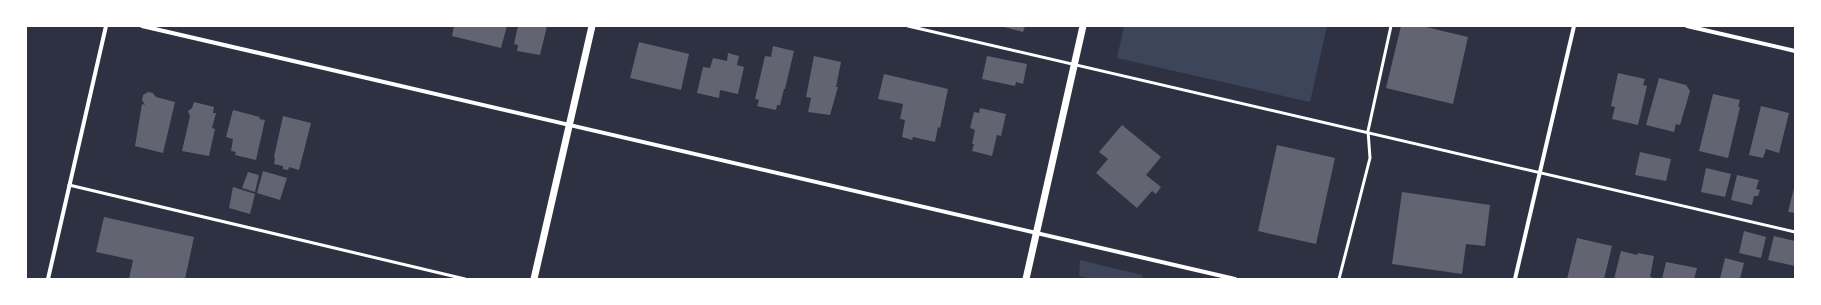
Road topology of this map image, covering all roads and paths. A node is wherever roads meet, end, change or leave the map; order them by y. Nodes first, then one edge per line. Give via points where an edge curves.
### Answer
1 (106, 26) edge
2 (142, 26) edge
3 (592, 26) edge
4 (908, 26) edge
5 (1083, 26) edge
6 (1391, 26) edge
7 (1574, 26) edge
8 (1687, 26) edge
9 (1795, 51) edge
10 (1074, 64) junction
11 (569, 124) junction
12 (1368, 131) junction
13 (1540, 172) junction
14 (69, 185) junction
15 (1795, 232) edge
16 (1036, 233) junction
17 (48, 279) edge
18 (465, 279) edge
19 (534, 279) edge
20 (1026, 279) edge
21 (1235, 279) edge
22 (1339, 279) edge
23 (1515, 279) edge

1 - 14 street
2 - 11 street
3 - 11 street
4 - 10 lane
5 - 10 street
6 - 12 lane
7 - 13 street
8 - 9 street
10 - 12 lane
10 - 16 street
11 - 16 street
11 - 19 street
12 - 13 lane
12 - 22 lane via 1370,158
13 - 15 lane
13 - 23 street
14 - 17 street
14 - 18 lane
16 - 20 street
16 - 21 street

